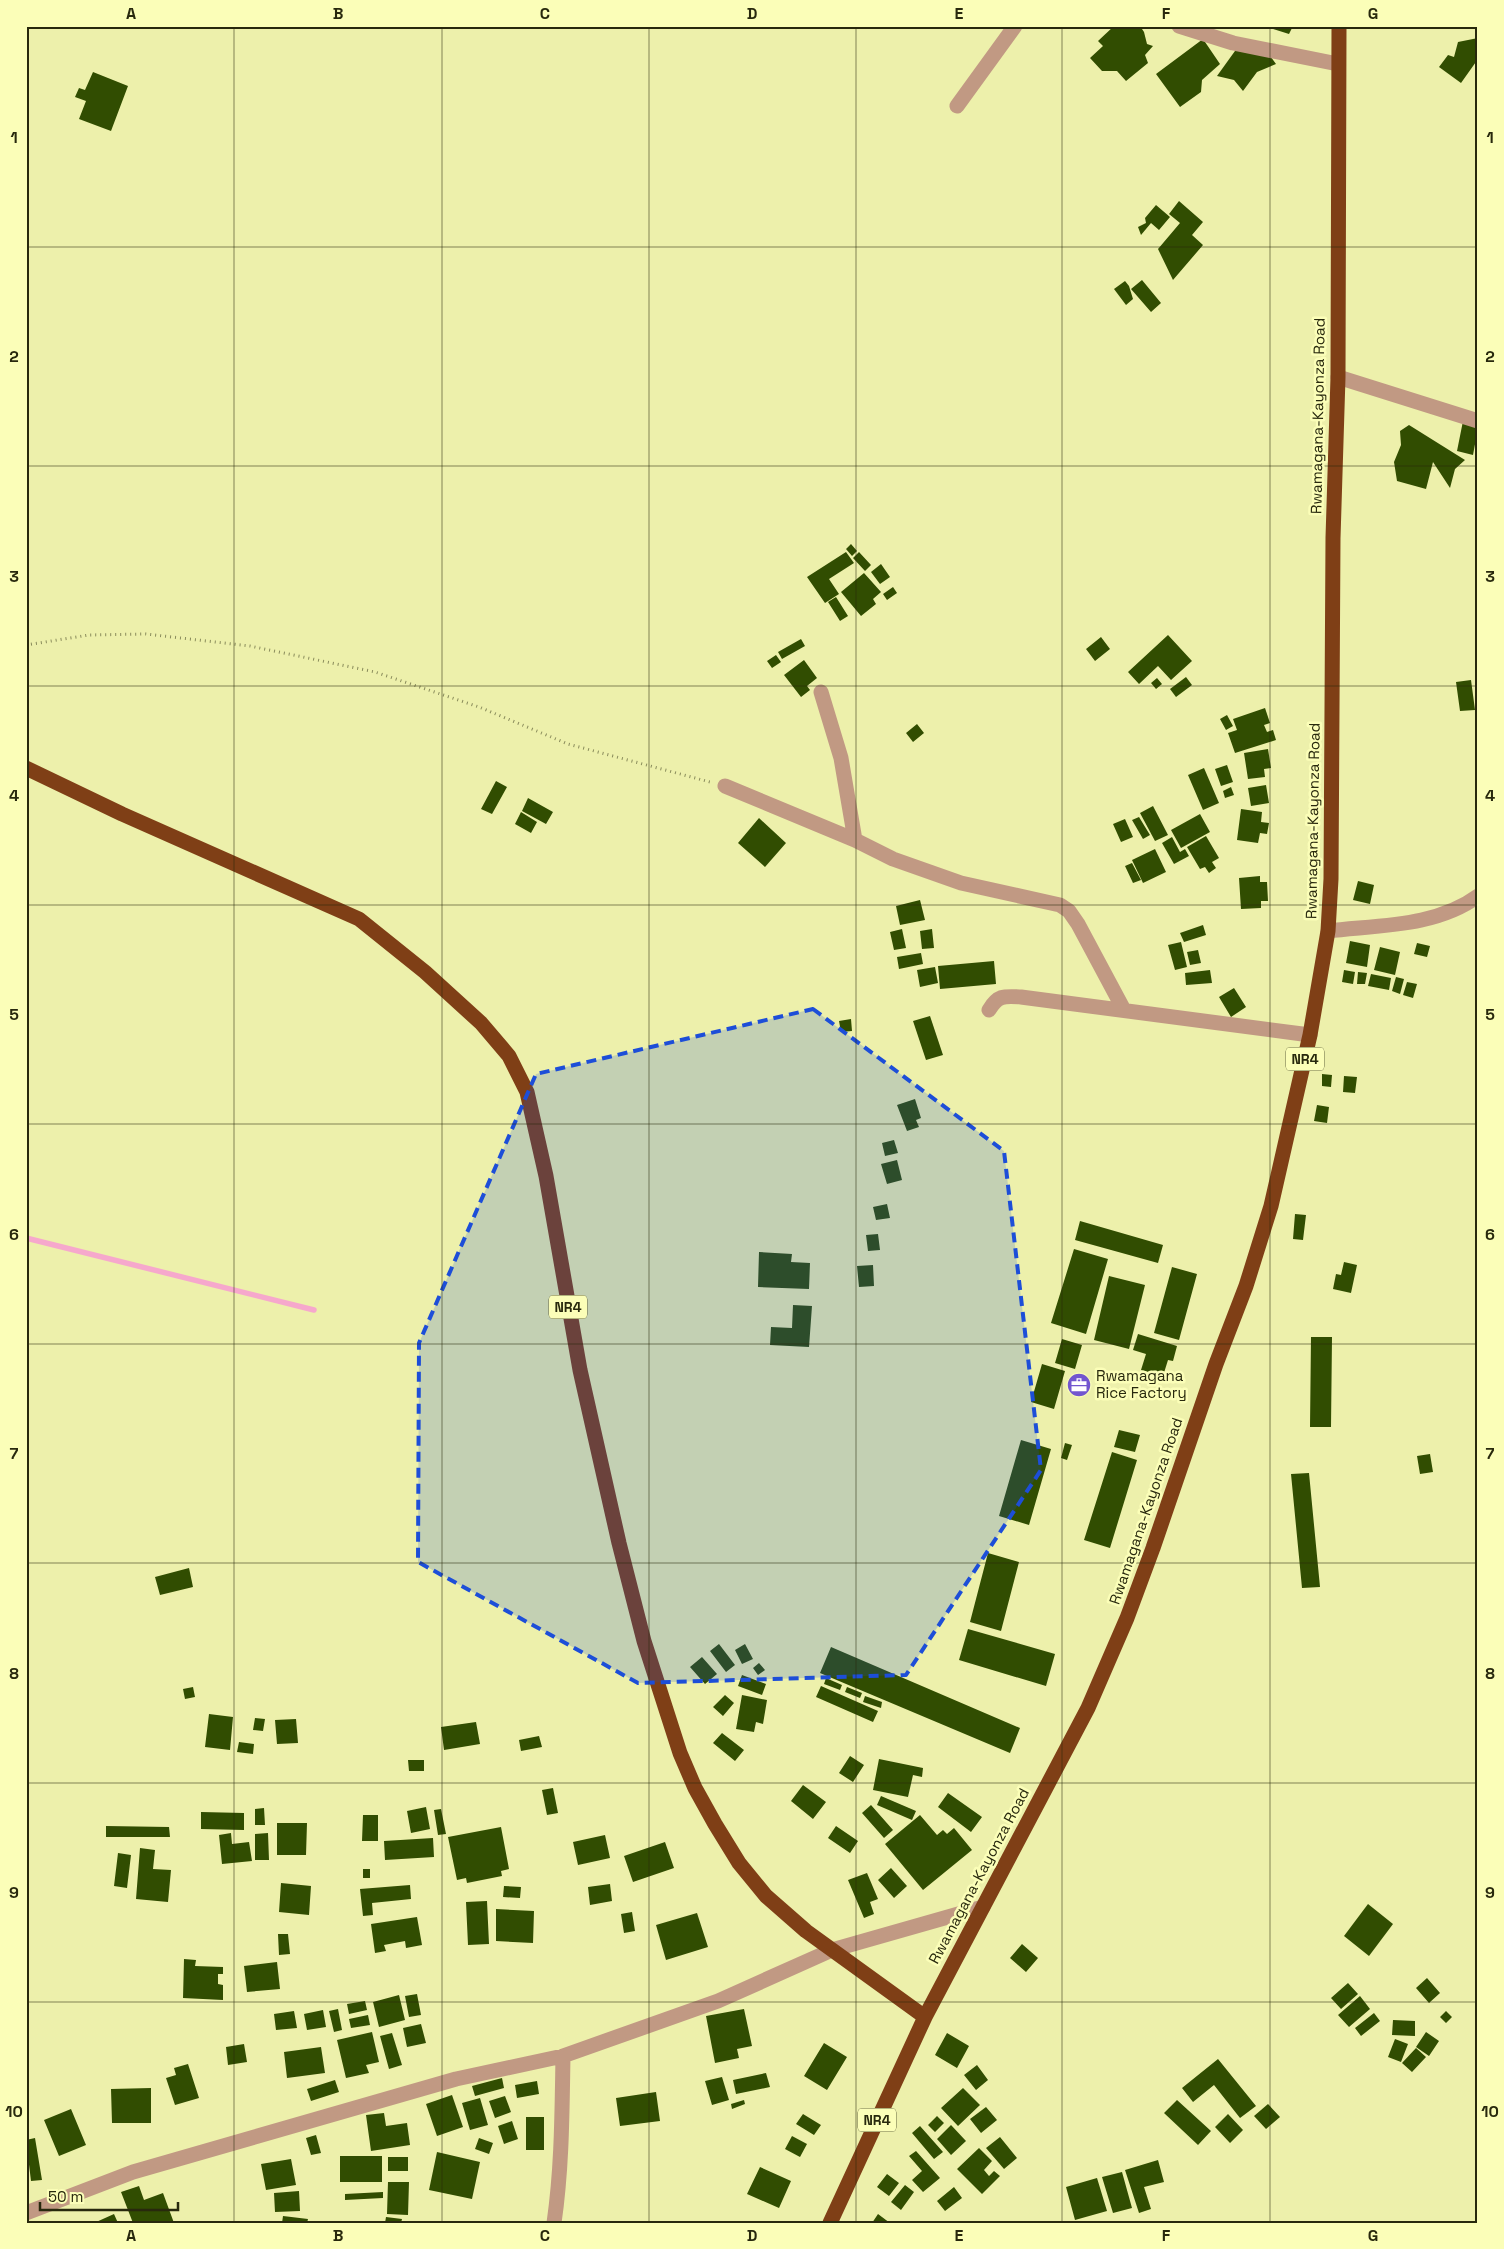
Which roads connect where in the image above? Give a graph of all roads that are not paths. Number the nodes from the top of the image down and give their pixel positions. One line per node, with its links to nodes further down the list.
1 (1015, 26): 5 (street)
2 (1179, 26): 4 (street)
3 (1339, 26): 4 (highway, Rwamagana-Kayonza Road / NR4)
4 (1338, 64): 6 (highway, Rwamagana-Kayonza Road / NR4)
5 (957, 106)
6 (1338, 377): 7 (street); 13 (highway, Rwamagana-Kayonza Road / NR4)
7 (1478, 421)
8 (821, 692): 11 (street)
9 (26, 768): 18 (highway, NR4)
10 (725, 786): 11 (street)
11 (855, 840): 15 (street)
12 (1478, 896): 13 (street)
13 (1328, 931): 16 (highway, Rwamagana-Kayonza Road / NR4)
14 (989, 1010): 15 (street)
15 (1124, 1010): 16 (street)
16 (1310, 1035): 17 (highway, Rwamagana-Kayonza Road / NR4)
17 (983, 1907): 18 (street); 19 (highway, Rwamagana-Kayonza Road / NR4)
18 (832, 1950): 19 (highway, NR4); 20 (street)
19 (925, 2017): 23 (highway, NR4)
20 (563, 2056): 21 (street); 22 (street)
21 (26, 2213)
22 (554, 2223)
23 (830, 2223)

